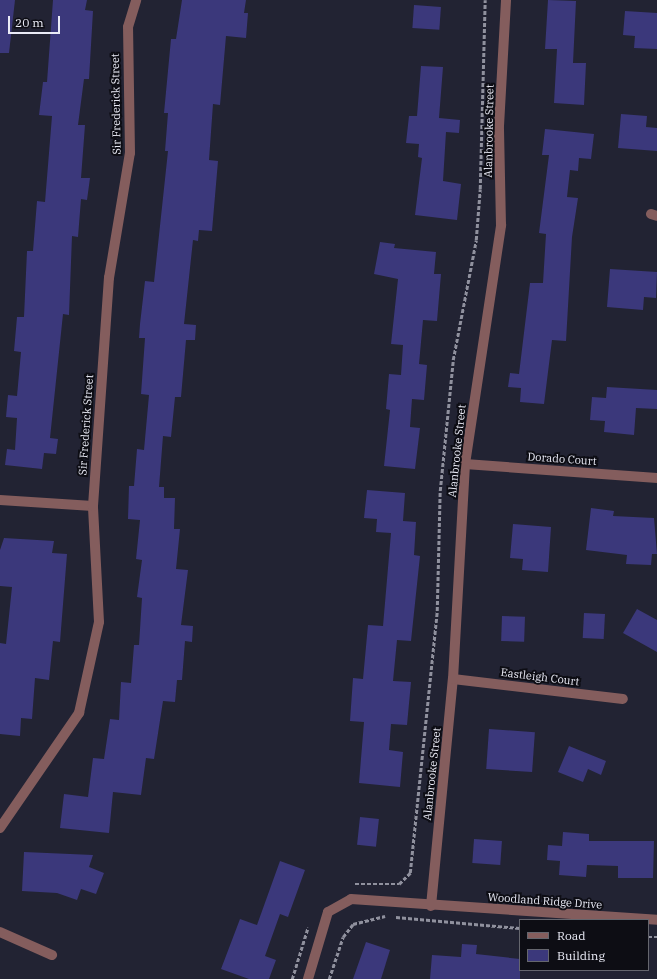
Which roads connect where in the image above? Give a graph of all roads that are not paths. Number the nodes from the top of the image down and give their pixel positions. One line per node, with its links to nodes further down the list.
1 (136, 0): 6 (street, Sir Frederick Street)
2 (506, 0): 3 (street, Alanbrooke Street)
3 (465, 464): 4 (street, Dorado Court); 7 (street, Alanbrooke Street)
4 (657, 478)
5 (0, 500): 6 (street)
6 (93, 506): 9 (street, Sir Frederick Street)
7 (454, 679): 8 (street, Eastleigh Court); 10 (street, Alanbrooke Street)
8 (623, 699)
9 (0, 828)
10 (431, 906): 11 (street, Woodland Ridge Drive); 14 (street, Woodland Ridge Drive)
11 (641, 919)
12 (0, 932): 13 (street)
13 (52, 955)
14 (308, 979)

